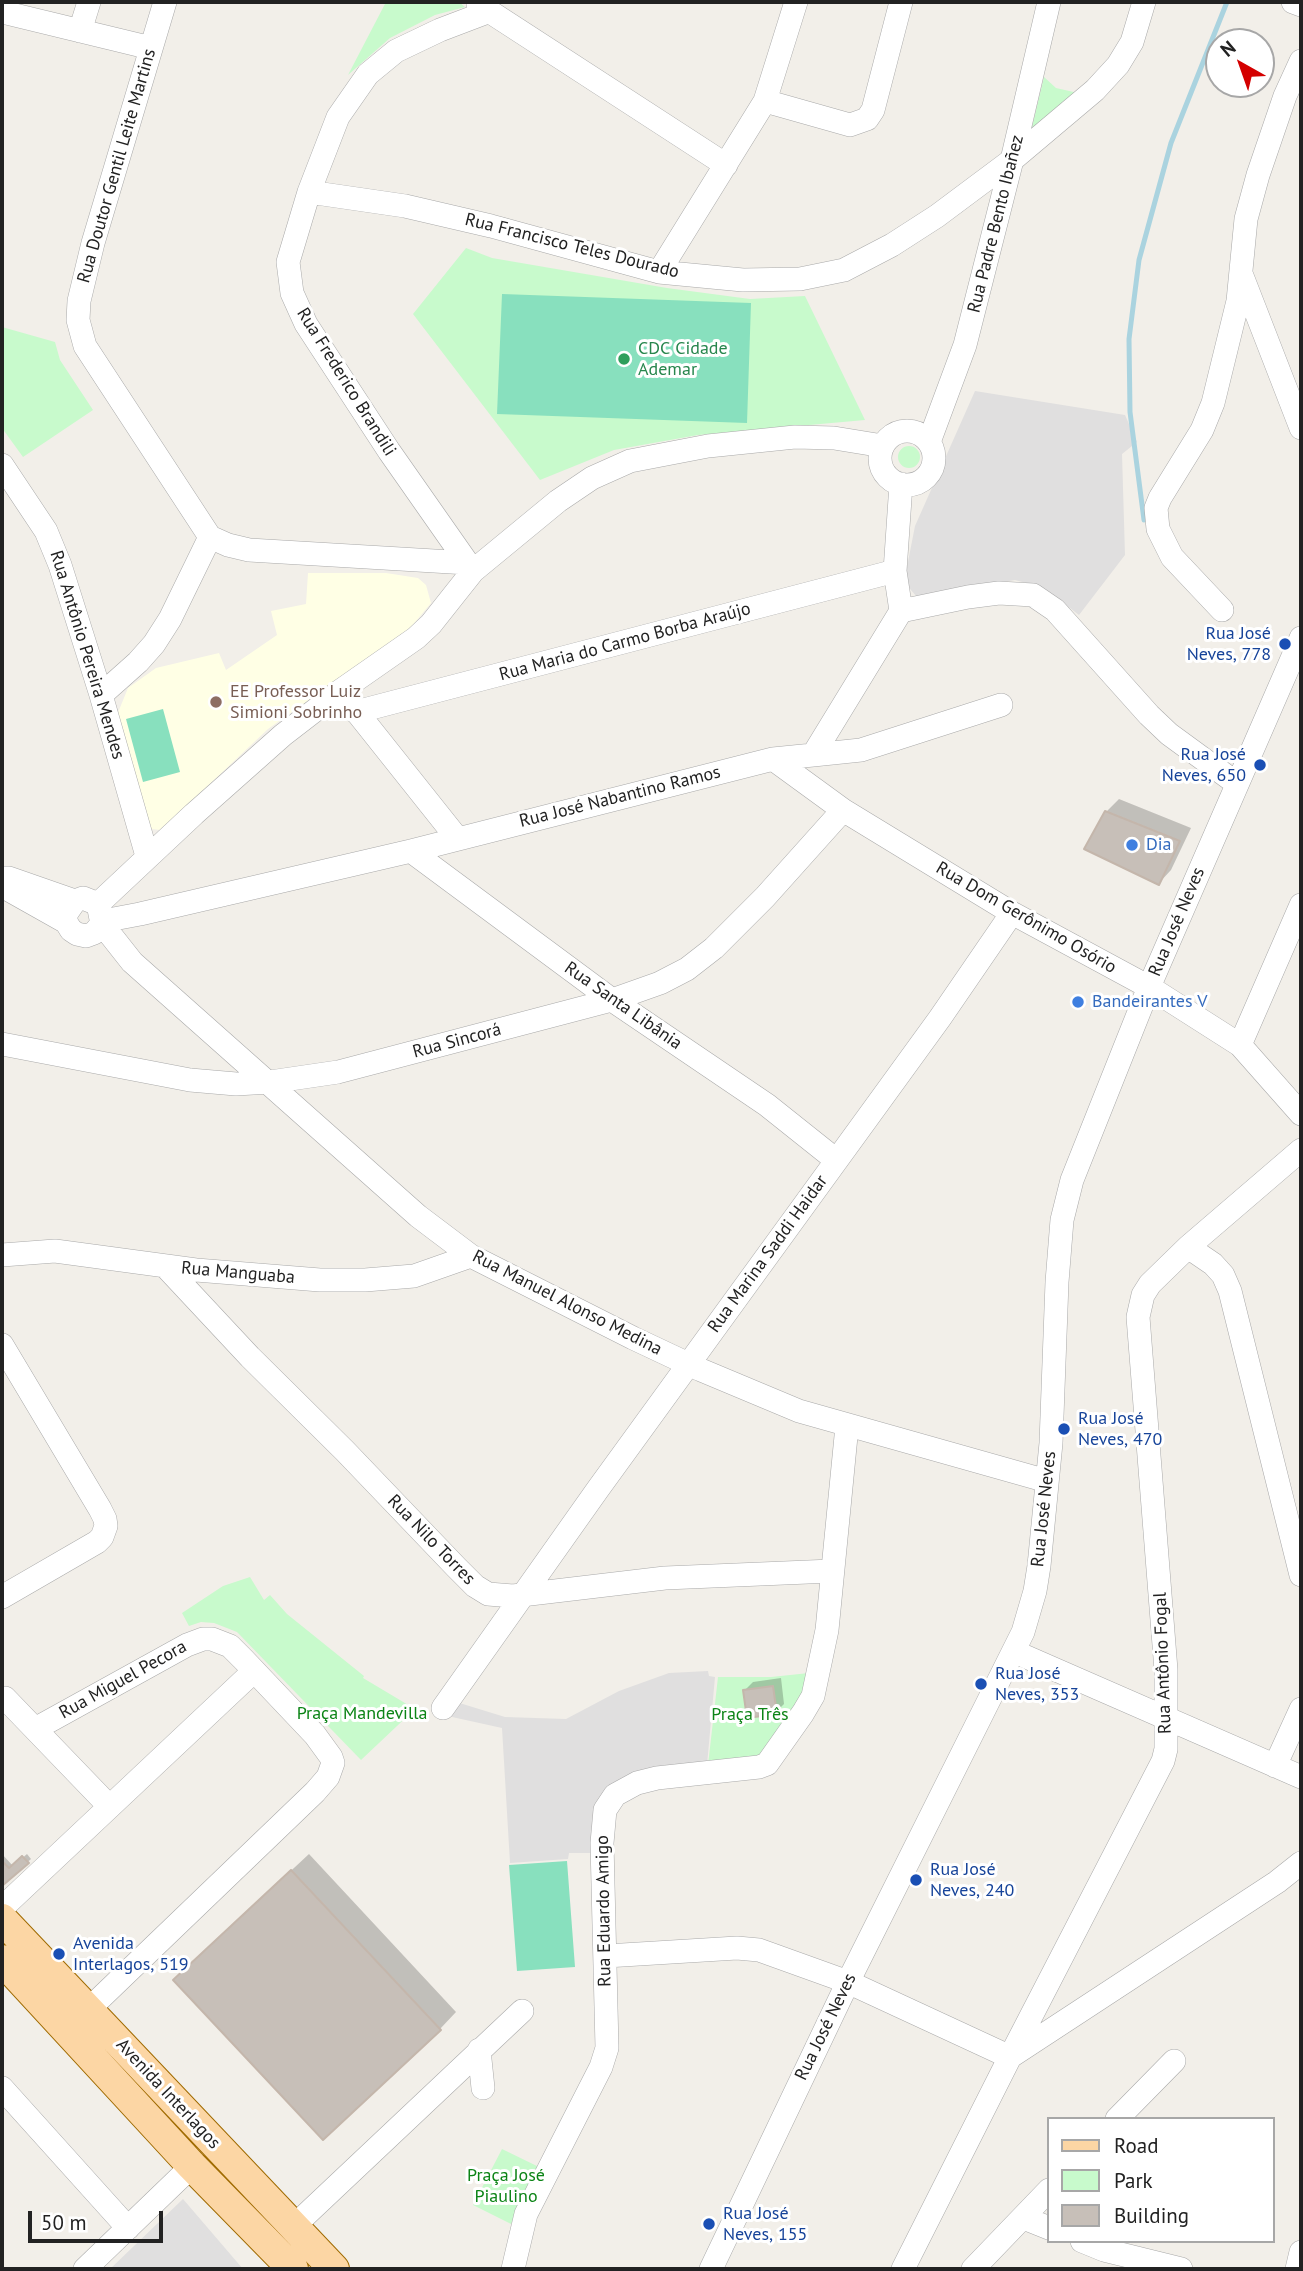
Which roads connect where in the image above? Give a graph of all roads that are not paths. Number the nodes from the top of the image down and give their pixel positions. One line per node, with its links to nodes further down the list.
1 (89, 2): 11 (street)
2 (165, 2): 12 (street, Rua Doutor Gentil Leite Martins)
3 (796, 2): 14 (street)
4 (901, 2): 14 (street)
5 (1049, 2): 15 (street, Rua Padre Bento Ibañez)
6 (1144, 2): 15 (street, Rua Francisco Teles Dourado)
7 (1293, 2): 8 (street)
8 (1301, 5)
9 (483, 7): 16 (street); 17 (street, Rua Frederico Brandili)
10 (2, 12): 11 (street)
11 (80, 31): 12 (street)
12 (151, 48): 25 (street, Rua Doutor Gentil Leite Martins)
13 (1301, 61): 18 (street)
14 (765, 101): 16 (street)
15 (1013, 160): 19 (street, Rua Francisco Teles Dourado); 21 (street, Rua Padre Bento Ibañez)
16 (726, 164): 19 (street)
17 (309, 191): 19 (street, Rua Francisco Teles Dourado); 26 (street, Rua Frederico Brandili)
18 (1239, 270): 20 (street); 28 (street)
19 (659, 272)
20 (1301, 428)
21 (929, 442): 22 (street); 24 (street)
22 (883, 446): 24 (street); 26 (street)
23 (2, 465): 32 (street, Rua Antônio Pereira Mendes)
24 (901, 484): 27 (street)
25 (210, 537): 26 (street); 32 (street)
26 (471, 567): 31 (street)
27 (895, 571): 29 (street); 34 (street, Rua Maria do Carmo Borba Araújo)
28 (1222, 610)
29 (901, 611): 35 (street); 37 (street)
30 (1299, 653): 37 (street, Rua José Neves)
31 (340, 691): 34 (street); 41 (street)
32 (101, 695): 41 (street, Rua Antônio Pereira Mendes)
33 (1001, 705): 35 (street, Rua José Nabantino Ramos)
34 (356, 712): 39 (street)
35 (813, 755): 36 (street, Rua José Nabantino Ramos)
36 (773, 759): 38 (street, Rua Dom Gerônimo Osório); 39 (street, Rua José Nabantino Ramos)
37 (1236, 783): 47 (street, Rua José Neves)
38 (842, 810): 46 (street, Rua Dom Gerônimo Osório); 48 (street, Rua Sincorá)
39 (457, 838): 40 (street, Rua José Nabantino Ramos)
40 (411, 851): 45 (street, Rua José Nabantino Ramos); 48 (street, Rua Santa Libânia)
41 (147, 856): 45 (street)
42 (2, 878): 45 (street, Rua Manuel Alonso Medina)
43 (2, 886): 45 (street, Rua Manuel Alonso Medina)
44 (1301, 905): 50 (street)
45 (93, 913): 51 (street, Rua Manuel Alonso Medina)
46 (1012, 914): 47 (street, Rua Dom Gerônimo Osório); 54 (street, Rua Marina Saddi Haidar)
47 (1149, 987): 50 (street, Rua Dom Gerônimo Osório); 62 (street, Rua José Neves)
48 (612, 1000): 51 (street, Rua Sincorá); 54 (street, Rua Santa Libânia)
49 (2, 1044): 51 (street, Rua Sincorá)
50 (1240, 1045): 52 (street, Rua Dom Gerônimo Osório)
51 (270, 1082): 57 (street, Rua Manuel Alonso Medina)
52 (1301, 1114)
53 (1301, 1150): 55 (street, Rua Antônio Fogal)
54 (836, 1160): 60 (street, Rua Marina Saddi Haidar)
55 (1188, 1247): 64 (street); 72 (street, Rua Antônio Fogal)
56 (2, 1255): 58 (street, Rua Manguaba)
57 (471, 1256): 58 (street, Rua Manguaba); 60 (street, Rua Manuel Alonso Medina)
58 (165, 1266): 65 (street, Rua Nilo Torres)
59 (2, 1345): 66 (street)
60 (689, 1364): 61 (street, Rua Manuel Alonso Medina); 65 (street, Rua Marina Saddi Haidar)
61 (846, 1426): 62 (street, Rua Manuel Alonso Medina); 63 (street, Rua Eduardo Amigo)
62 (1047, 1481): 67 (street, Rua José Neves)
63 (832, 1571): 65 (street, Rua Nilo Torres); 80 (street, Rua Eduardo Amigo)
64 (1301, 1576)
65 (524, 1595): 70 (street, Rua Marina Saddi Haidar)
66 (2, 1597)
67 (1014, 1651): 72 (street); 82 (street, Rua José Neves)
68 (254, 1671): 73 (street, Rua Miguel Pecora); 76 (street); 83 (street, Rua Miguel Pecora)
69 (5, 1698): 73 (street)
70 (443, 1708)
71 (1301, 1709): 74 (street)
72 (1167, 1718): 74 (street); 86 (street, Rua Antônio Fogal)
73 (35, 1729): 76 (street)
74 (1275, 1766): 75 (street)
75 (1301, 1777)
76 (109, 1806): 78 (street)
77 (1301, 1863): 86 (street)
78 (2, 1908)
79 (2, 1919): 83 (main road, Avenida Interlagos)
80 (606, 1955): 82 (street); 102 (street, Rua Eduardo Amigo)
81 (6, 1974): 91 (main road, Avenida Interlagos)
82 (848, 1982): 86 (street); 103 (street, Rua José Neves)
83 (89, 2009): 94 (main road, Avenida Interlagos)
84 (522, 2011): 85 (street)
85 (479, 2050): 89 (street); 94 (street)
86 (1010, 2057): 104 (street, Rua Antônio Fogal)
87 (1174, 2061): 90 (street)
88 (2, 2088): 95 (street)
89 (483, 2088)
90 (1119, 2117)
91 (192, 2166): 95 (street); 100 (main road, Avenida Interlagos)
92 (1048, 2191): 93 (street)
93 (1024, 2218): 96 (street); 105 (street)
94 (294, 2226): 101 (main road, Avenida Interlagos)
95 (128, 2228): 99 (street)
96 (1048, 2228)
97 (1088, 2243): 106 (street)
98 (1301, 2252): 107 (street)
99 (85, 2269)
100 (293, 2269)
101 (334, 2269)
102 (513, 2269)
103 (711, 2269)
104 (904, 2269)
105 (973, 2269)
106 (1181, 2269)
107 (1297, 2269)

